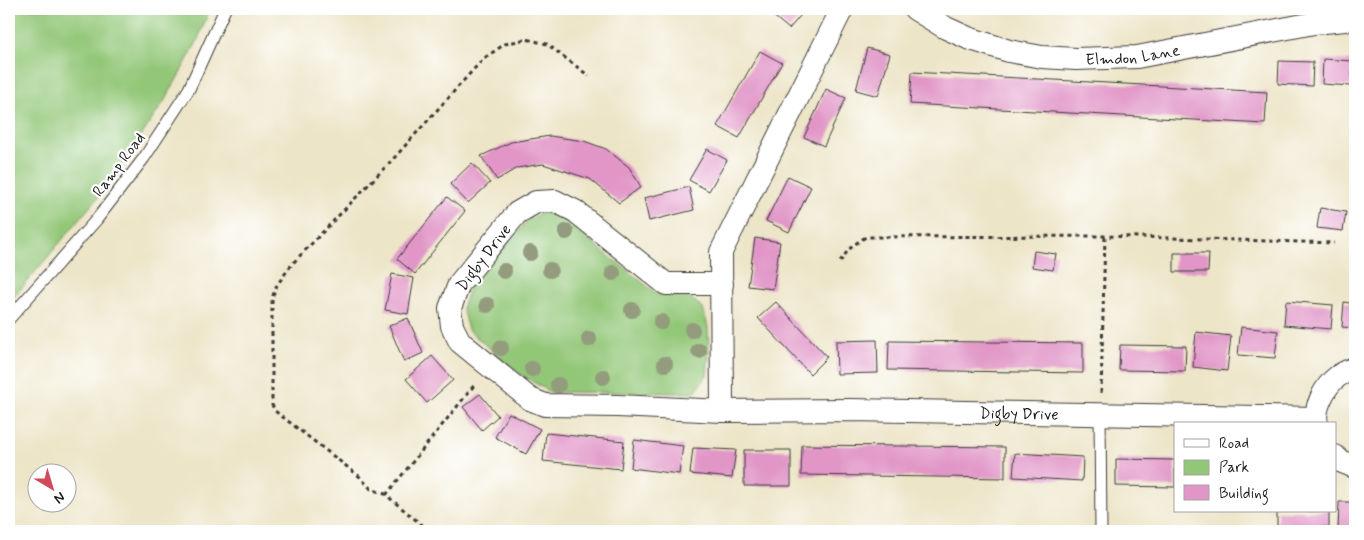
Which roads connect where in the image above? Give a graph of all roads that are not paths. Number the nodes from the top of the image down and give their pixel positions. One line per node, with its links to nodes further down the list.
1 (225, 9): 6 (lane, Ramp Road)
2 (842, 9): 5 (street)
3 (915, 9): 4 (street, Elmdon Lane)
4 (1355, 19)
5 (722, 284): 8 (street); 8 (street, Digby Drive)
6 (9, 320)
7 (1355, 368): 10 (street, Digby Drive)
8 (722, 411): 9 (street, Digby Drive)
9 (1100, 414): 10 (street, Digby Drive); 13 (lane)
10 (1316, 421)
11 (1336, 457): 12 (street)
12 (1355, 467)
13 (1101, 531)

